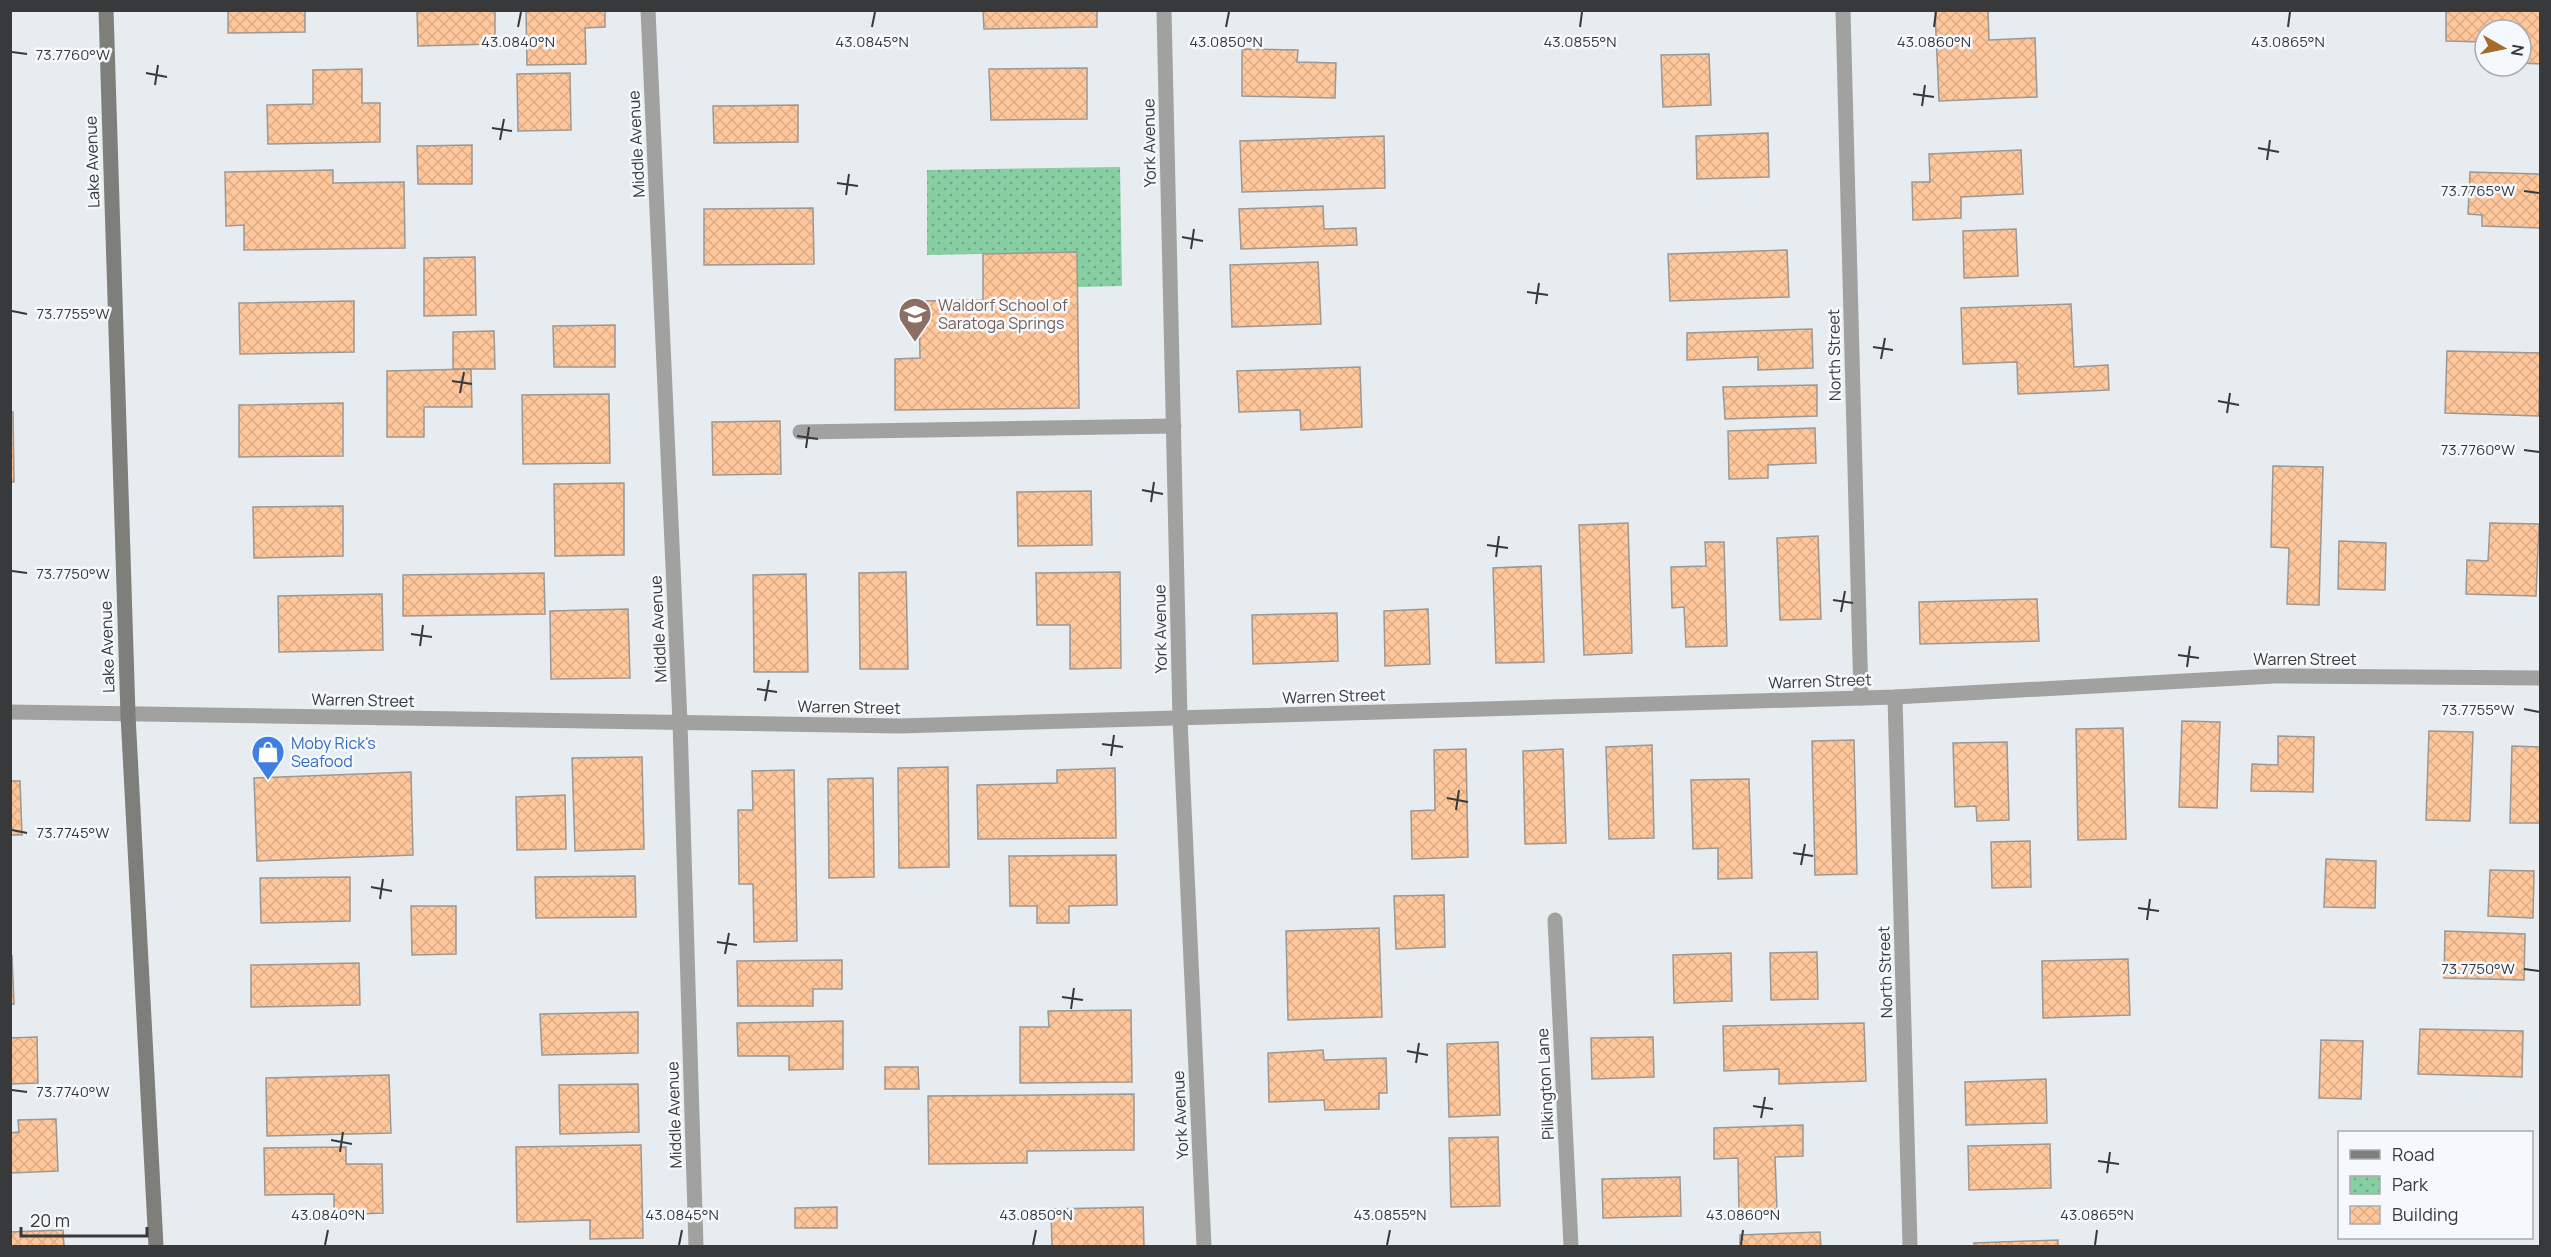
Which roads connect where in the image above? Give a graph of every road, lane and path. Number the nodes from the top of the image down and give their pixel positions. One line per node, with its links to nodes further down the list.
1 (106, 10): 11 (main road, Lake Avenue)
2 (648, 10): 13 (street, Middle Avenue)
3 (1164, 10): 5 (street, York Avenue)
4 (1843, 10): 9 (street, North Street)
5 (1174, 426): 6 (street); 12 (street, York Avenue)
6 (800, 432)
7 (2541, 678): 8 (street, Warren Street)
8 (1895, 697): 9 (street, Warren Street); 19 (street, North Street)
9 (1861, 698): 12 (street, Warren Street)
10 (10, 712): 11 (street, Warren Street)
11 (128, 715): 13 (street, Warren Street); 15 (main road, Lake Avenue)
12 (1180, 719): 13 (street, Warren Street); 17 (street, York Avenue)
13 (680, 722): 16 (street, Middle Avenue)
14 (1556, 920): 18 (street, Pilkington Lane)
15 (156, 1246)
16 (696, 1246)
17 (1204, 1246)
18 (1571, 1246)
19 (1910, 1246)

